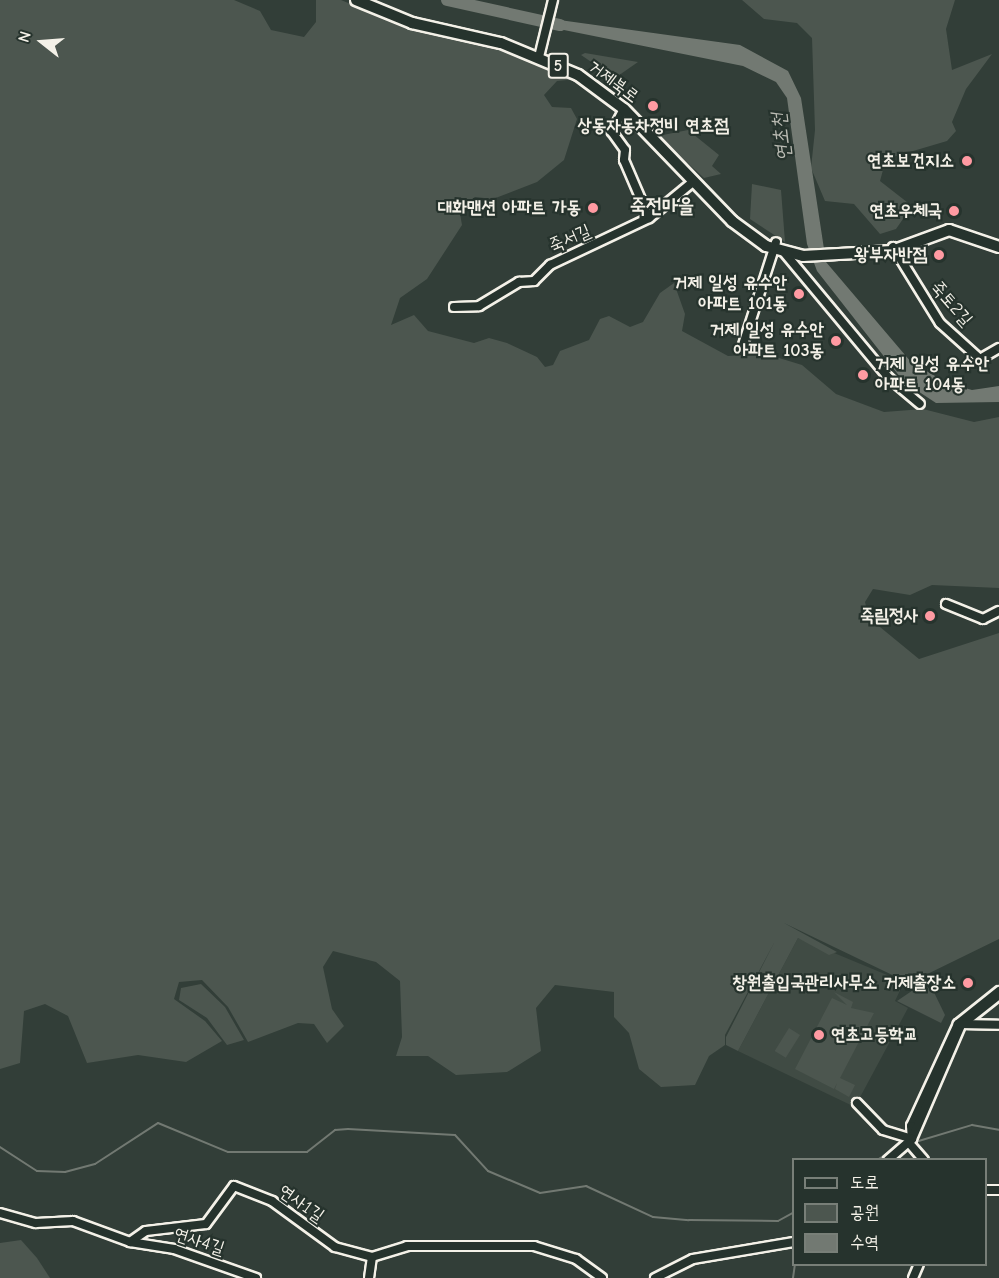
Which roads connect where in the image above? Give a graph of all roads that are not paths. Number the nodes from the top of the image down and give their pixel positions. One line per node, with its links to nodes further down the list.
1 (356, 0): 3 (main road, 거제북로 / 5)
2 (553, 1): 3 (street)
3 (539, 57): 4 (main road, 거제북로 / 5)
4 (624, 109): 5 (main road, 거제북로 / 5); 6 (street)
5 (694, 181): 6 (street, 죽서길); 8 (main road, 거제북로 / 5)
6 (649, 218): 11 (street, 죽서길)
7 (999, 241): 10 (main road)
8 (780, 247): 10 (main road); 12 (street); 14 (street)
9 (999, 247): 10 (main road)
10 (894, 249): 13 (street, 죽토2길)
11 (454, 307)
12 (740, 347)
13 (999, 348)
14 (920, 404)
15 (946, 604): 16 (street)
16 (999, 611)
17 (999, 993): 18 (street)
18 (959, 1024): 19 (street); 21 (street)
19 (999, 1025)
20 (857, 1103): 21 (street)
21 (908, 1144): 22 (street); 23 (street)
22 (890, 1158)
23 (922, 1158)
24 (0, 1213): 25 (street)
25 (130, 1242): 27 (street, 연사1길); 28 (street, 연사4길)
26 (792, 1242): 31 (street)
27 (372, 1257): 29 (street); 30 (street)
28 (256, 1278)
29 (369, 1278)
30 (602, 1278)
31 (655, 1278)

